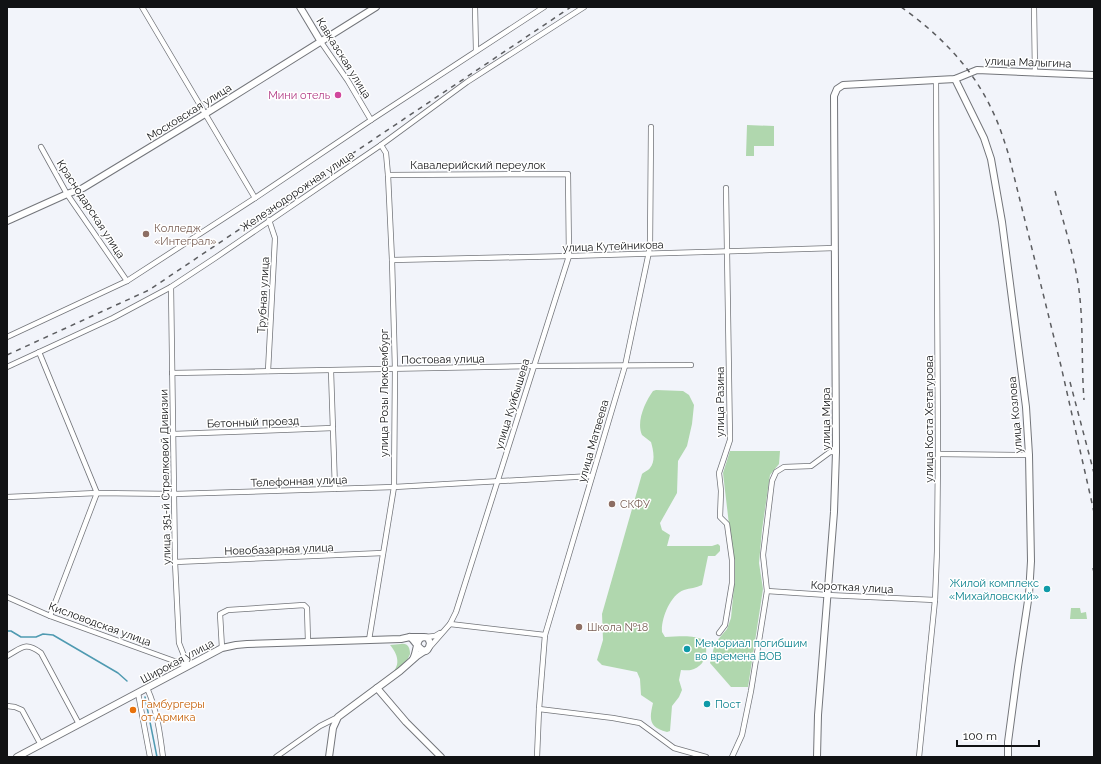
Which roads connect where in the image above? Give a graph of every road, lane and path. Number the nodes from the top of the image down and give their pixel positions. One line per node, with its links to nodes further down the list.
1 (142, 7): 15 (street)
2 (300, 7): 8 (main road, Кавказская улица)
3 (376, 7): 8 (main road, Московская улица)
4 (475, 7): 9 (street)
5 (544, 7): 9 (street, Железнодорожная улица)
6 (584, 7): 18 (street, Железнодорожная улица)
7 (1034, 7): 10 (street)
8 (321, 42): 15 (main road, Московская улица); 16 (street, Кавказская улица)
9 (476, 51): 16 (street, Железнодорожная улица)
10 (1035, 73): 11 (main road, улица Малыгина); 12 (main road, улица Малыгина)
11 (1094, 75)
12 (955, 79): 13 (main road, улица Малыгина); 48 (main road, улица Козлова)
13 (936, 81): 14 (main road, улица Малыгина); 47 (street, улица Коста Хетагурова)
14 (843, 85): 27 (main road, улица Мира)
15 (205, 114): 23 (main road, Московская улица); 24 (street)
16 (371, 120): 24 (street, Железнодорожная улица)
17 (651, 127): 29 (street, улица Матвеева)
18 (381, 145): 21 (street, улица Розы Люксембург); 25 (street, Железнодорожная улица)
19 (40, 147): 23 (street, Краснодарская улица)
20 (568, 174): 21 (street, Кавалерийский переулок); 30 (street, улица Куйбышева)
21 (388, 175): 31 (street, улица Розы Люксембург)
22 (726, 188): 28 (street, улица Разина)
23 (67, 194): 26 (main road, Московская улица); 32 (street, Краснодарская улица)
24 (256, 198): 32 (street, Железнодорожная улица)
25 (269, 220): 33 (street, Железнодорожная улица); 42 (street, Трубная улица)
26 (7, 221)
27 (835, 248): 28 (street, улица Кутейникова); 46 (main road, улица Мира)
28 (728, 251): 29 (street, улица Кутейникова); 65 (street, улица Разина)
29 (649, 254): 30 (street, улица Кутейникова); 38 (street, улица Матвеева)
30 (569, 256): 31 (street, улица Кутейникова); 37 (street, улица Куйбышева)
31 (392, 260): 40 (street, улица Розы Люксембург)
32 (127, 281): 34 (street, Железнодорожная улица)
33 (171, 286): 35 (street, Железнодорожная улица); 43 (street, улица 351-й Стрелковой Дивизии)
34 (7, 337)
35 (39, 352): 39 (street, Железнодорожная улица); 53 (street)
36 (691, 365): 38 (street, Постовая улица)
37 (534, 366): 38 (street, Постовая улица); 40 (street, Постовая улица); 50 (street, улица Куйбышева)
38 (624, 366): 49 (street, улица Матвеева)
39 (7, 367)
40 (395, 369): 41 (street, Постовая улица); 51 (street, улица Розы Люксембург)
41 (331, 371): 42 (street, Постовая улица); 44 (street)
42 (268, 372): 43 (street, Постовая улица)
43 (172, 373): 45 (street, улица 351-й Стрелковой Дивизии)
44 (333, 428): 45 (street, Бетонный проезд); 52 (street)
45 (173, 434): 54 (street, улица 351-й Стрелковой Дивизии)
46 (836, 452): 58 (street); 59 (main road, улица Мира)
47 (938, 454): 48 (street); 61 (street, улица Коста Хетагурова)
48 (1029, 455): 96 (main road, улица Козлова)
49 (592, 476): 50 (street, Телефонная улица); 66 (street, улица Матвеева)
50 (499, 481): 51 (street, Телефонная улица); 63 (street, улица Куйбышева)
51 (394, 488): 52 (street, Телефонная улица); 56 (street, улица Розы Люксембург)
52 (335, 489): 54 (street, Телефонная улица)
53 (97, 493): 54 (street, Телефонная улица); 55 (street, Телефонная улица); 62 (street)
54 (174, 494): 57 (street, улица 351-й Стрелковой Дивизии)
55 (7, 497)
56 (384, 553): 57 (street, Новобазарная улица); 69 (street, улица Розы Люксембург)
57 (175, 562): 76 (street, улица 351-й Стрелковой Дивизии)
58 (767, 590): 59 (street, Короткая улица); 93 (street)
59 (827, 595): 61 (street, Короткая улица); 94 (main road, улица Мира)
60 (7, 597): 62 (street, Кисловодская улица)
61 (935, 600): 95 (street, улица Коста Хетагурова)
62 (50, 616): 76 (street, Кисловодская улица)
63 (450, 624): 64 (street, улица Куйбышева); 66 (street)
64 (442, 632): 68 (street, улица Куйбышева); 73 (street, улица Куйбышева)
65 (719, 633)
66 (545, 634): 81 (street, улица Матвеева)
67 (410, 637): 68 (main road, Широкая улица); 69 (main road, Широкая улица); 71 (main road)
68 (424, 637): 71 (main road); 73 (main road)
69 (369, 640): 70 (main road, Широкая улица)
70 (308, 642): 72 (main road, Широкая улица); 72 (street)
71 (417, 646): 73 (main road); 75 (main road)
72 (222, 648): 76 (main road, Широкая улица)
73 (427, 649): 75 (main road, улица Куйбышева)
74 (7, 656): 83 (street)
75 (411, 662): 78 (main road, улица Куйбышева)
76 (188, 666): 77 (main road, Широкая улица)
77 (147, 688): 79 (main road, Широкая улица); 87 (street)
78 (377, 688): 82 (main road); 90 (main road)
79 (138, 693): 83 (main road, Широкая улица); 86 (street)
80 (7, 706): 84 (street)
81 (539, 709): 91 (street, улица Матвеева); 92 (street)
82 (338, 716): 88 (street); 89 (main road)
83 (79, 724): 84 (main road, Широкая улица)
84 (41, 745): 85 (main road, Широкая улица)
85 (17, 757)
86 (150, 757)
87 (164, 757)
88 (276, 757)
89 (329, 757)
90 (441, 757)
91 (537, 757)
92 (706, 757)
93 (732, 757)
94 (817, 757)
95 (919, 757)
96 (1008, 757)

